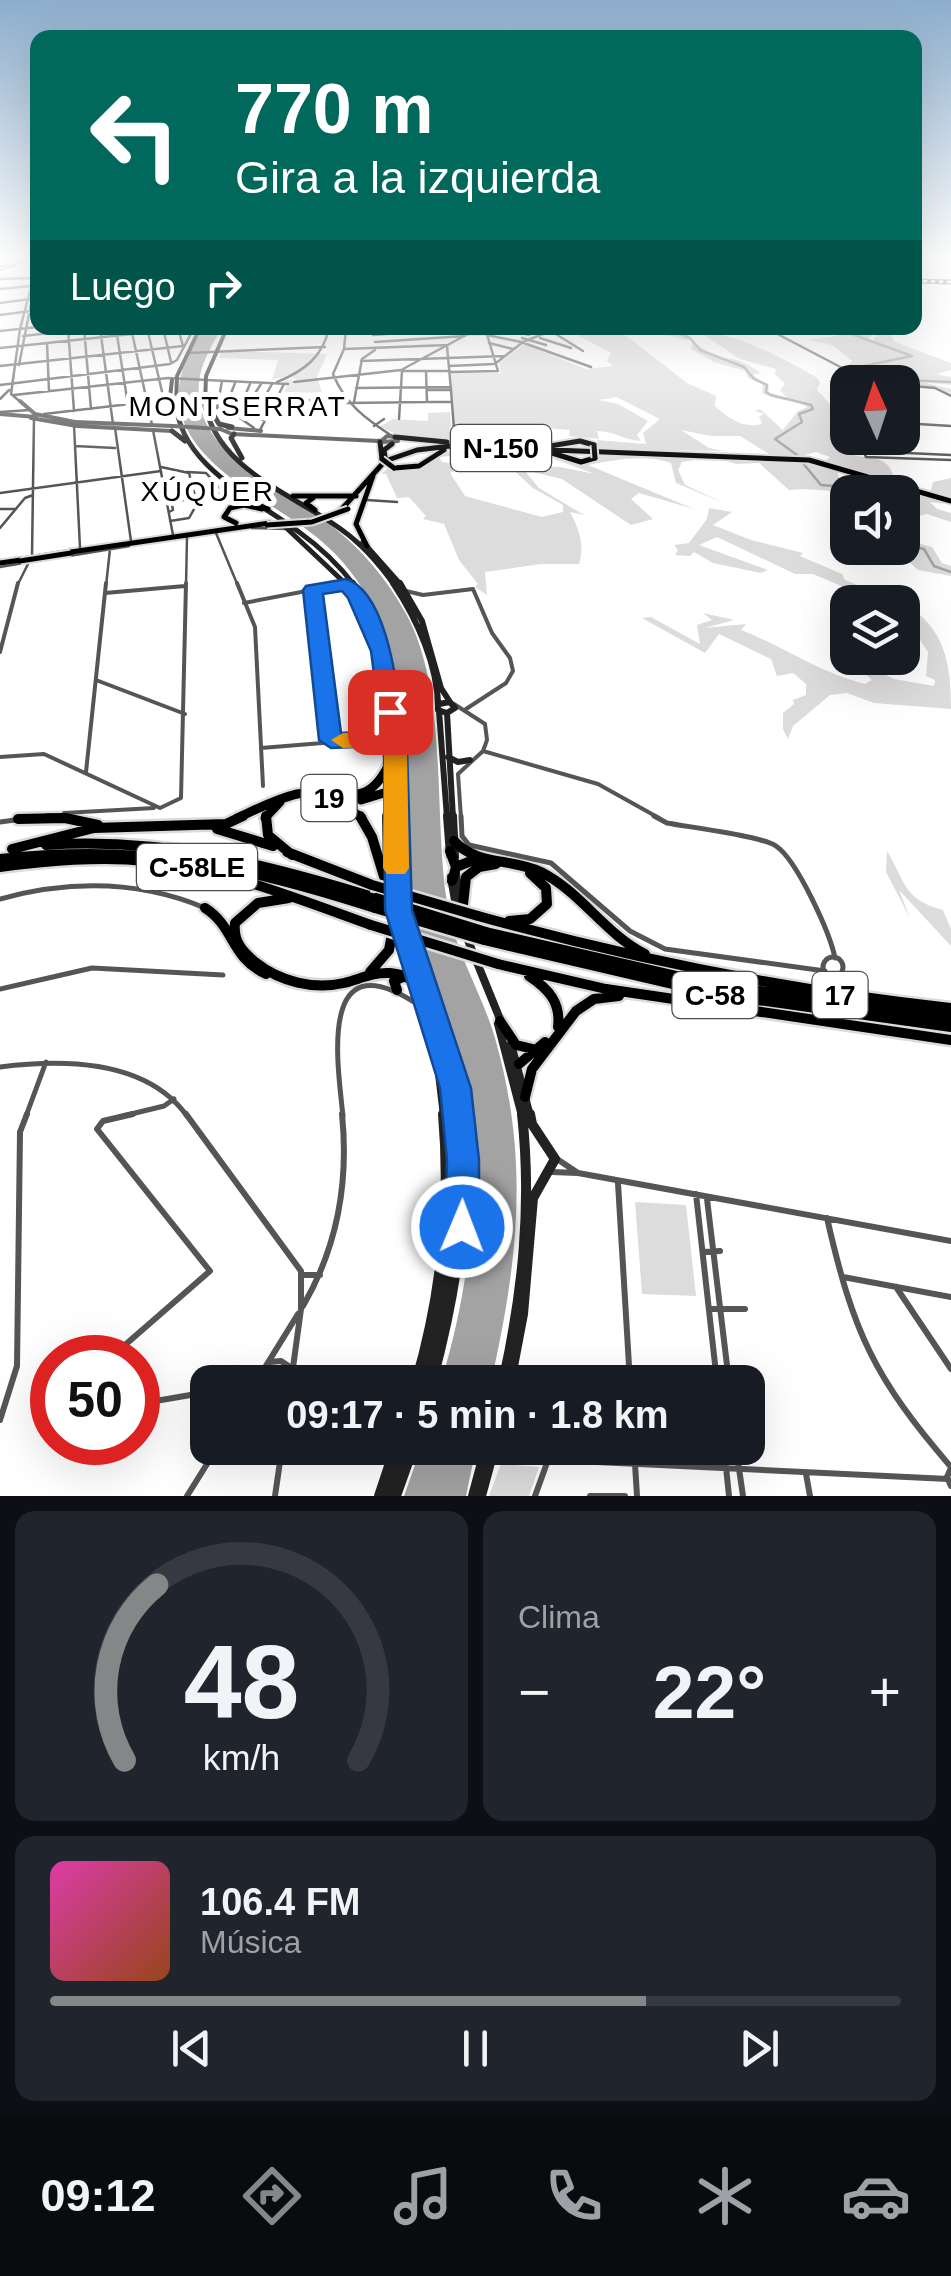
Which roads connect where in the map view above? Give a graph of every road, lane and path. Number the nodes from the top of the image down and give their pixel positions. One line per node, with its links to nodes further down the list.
1 (21, 329): 22 (street); 37 (street)
2 (30, 335): 22 (street)
3 (69, 335): 29 (street)
4 (85, 335): 28 (street)
5 (117, 335): 25 (street); 50 (street)
6 (132, 335): 48 (street)
7 (149, 335): 45 (street)
8 (165, 335): 40 (street)
9 (181, 335): 40 (street)
10 (193, 335): 51 (main road)
11 (222, 335): 52 (main road)
12 (328, 335): 41 (street)
13 (345, 335): 47 (street)
14 (382, 335): 23 (street)
15 (466, 335): 24 (street); 35 (street)
16 (486, 335): 33 (street)
17 (492, 335): 30 (street)
18 (524, 335): 26 (street)
19 (534, 335): 26 (street)
20 (558, 335): 49 (street)
21 (780, 335): 66 (street)
22 (23, 336): 37 (street)
23 (373, 336): 34 (street)
24 (448, 336): 34 (street)
25 (102, 337): 28 (street); 54 (street)
26 (529, 337): 30 (street); 36 (street)
27 (540, 338): 31 (street)
28 (85, 339): 29 (street); 56 (street)
29 (69, 340): 32 (street); 58 (street)
30 (522, 340): 42 (street); 44 (street)
31 (554, 342): 36 (street); 43 (street)
32 (47, 343): 37 (street); 59 (street)
33 (489, 343): 44 (street); 57 (street)
34 (376, 345): 38 (street); 47 (street); 62 (street)
35 (447, 345): 38 (street); 61 (street); 70 (street)
36 (546, 345): 42 (street)
37 (18, 346): 39 (street); 64 (street)
38 (406, 346): 60 (street)
39 (0, 348)
40 (168, 348): 45 (street); 79 (street)
41 (325, 348): 46 (street); 53 (street)
42 (537, 348): 71 (street)
43 (571, 348)
44 (514, 349): 55 (street)
45 (152, 350): 48 (street); 68 (street)
46 (312, 350): 52 (street); 53 (street)
47 (344, 350): 84 (street)
48 (136, 351): 50 (street); 72 (street)
49 (583, 351)
50 (120, 353): 54 (street); 74 (street)
51 (184, 353): 52 (street); 79 (main road)
52 (212, 353): 73 (main road)
53 (320, 354): 90 (street)
54 (104, 355): 56 (street); 77 (street)
55 (506, 356): 57 (street); 63 (street)
56 (86, 357): 58 (street); 80 (street)
57 (493, 357): 63 (street); 70 (street)
58 (70, 358): 59 (street); 82 (street)
59 (48, 360): 64 (street); 85 (street)
60 (404, 360): 61 (street); 62 (street); 69 (street)
61 (420, 360): 69 (street); 70 (street)
62 (361, 361): 81 (street)
63 (496, 364): 65 (street); 78 (street)
64 (15, 365): 67 (street); 95 (street)
65 (473, 365): 70 (street); 78 (street)
66 (838, 365)
67 (0, 366)
68 (155, 366): 72 (street); 79 (street); 83 (street)
69 (407, 367): 75 (street)
70 (449, 367): 76 (street); 78 (street); 103 (street)
71 (590, 367)
72 (140, 368): 74 (street); 86 (street)
73 (208, 368): 87 (main road); 88 (street)
74 (123, 370): 77 (street); 91 (street)
75 (401, 371): 76 (street); 81 (street); 100 (street)
76 (426, 371): 102 (street)
77 (106, 372): 80 (street); 96 (street)
78 (474, 372)
79 (174, 373): 83 (street); 87 (street); 112 (main road); 114 (main road)
80 (88, 374): 82 (street); 99 (street)
81 (358, 375): 84 (street); 101 (street)
82 (72, 376): 85 (street); 104 (street)
83 (158, 378): 86 (street); 112 (street)
84 (334, 378): 90 (street); 116 (street)
85 (48, 379): 95 (street); 105 (street)
86 (142, 380): 91 (street); 113 (street)
87 (204, 381): 88 (street); 109 (main road)
88 (224, 381): 89 (street); 120 (street)
89 (236, 381): 92 (street); 115 (street)
90 (288, 381): 94 (street); 111 (street)
91 (125, 382): 96 (street); 122 (street)
92 (252, 382): 93 (street); 123 (street)
93 (262, 382): 94 (street); 128 (street)
94 (272, 383): 110 (street)
95 (10, 384): 97 (street); 107 (street); 108 (street)
96 (108, 384): 99 (street); 124 (street)
97 (0, 385)
98 (920, 386): 106 (street)
99 (89, 387): 104 (street); 125 (street)
100 (402, 387): 101 (street); 102 (street); 117 (street)
101 (356, 388): 121 (street)
102 (427, 388): 103 (street); 118 (street)
103 (451, 388): 119 (street)
104 (72, 389): 105 (street); 126 (street)
105 (48, 391): 107 (street)
106 (951, 396)
107 (14, 397): 108 (street); 130 (street)
108 (1, 398)
109 (204, 398): 142 (main road); 161 (main road)
110 (265, 399): 111 (street); 128 (street)
111 (276, 399): 116 (street); 133 (street)
112 (164, 400): 113 (street); 114 (main road)
113 (147, 402): 122 (street); 139 (street)
114 (174, 402): 141 (main road)
115 (228, 402): 120 (street); 123 (street)
116 (347, 402): 121 (street); 138 (street)
117 (402, 402): 118 (street); 121 (street); 132 (street)
118 (428, 402): 119 (street)
119 (452, 402): 147 (street)
120 (218, 403): 129 (street); 129 (street)
121 (354, 403)
122 (128, 404): 124 (street)
123 (235, 404): 128 (street)
124 (111, 407): 125 (street); 136 (street)
125 (91, 409): 126 (street)
126 (74, 411): 130 (street); 134 (street)
127 (1, 414): 130 (street); 130 (street)
128 (240, 415): 129 (street); 133 (street); 142 (street); 143 (street)
129 (232, 416)
130 (36, 417): 134 (street); 168 (street)
131 (384, 419): 138 (street)
132 (400, 419)
133 (265, 420): 143 (street)
134 (75, 423): 136 (street); 148 (street)
135 (920, 424): 137 (street)
136 (117, 426): 139 (street); 150 (street)
137 (951, 426)
138 (375, 427): 144 (street); 145 (street)
139 (153, 428): 140 (street); 163 (street)
140 (173, 428): 141 (main road); 142 (street, bridge); 146 (main road)
141 (182, 428): 146 (main road); 172 (main road)
142 (233, 429): 143 (street); 144 (street); 161 (main road)
143 (258, 430): 144 (street)
144 (382, 439): 145 (street); 160 (main road)
145 (394, 440): 147 (main road); 158 (main road); 160 (main road)
146 (185, 441): 172 (main road)
147 (455, 442): 149 (main road)
148 (75, 446): 150 (street); 167 (street)
149 (524, 446): 153 (main road); 155 (main road, bridge)
150 (116, 448): 165 (street)
151 (487, 449): 152 (main road, N-150); 154 (main road, N-150); 162 (main road)
152 (543, 451): 155 (main road, N-150); 155 (main road)
153 (626, 452): 156 (main road, N-150); 158 (main road, N-150)
154 (405, 455): 162 (main road); 166 (main road, N-150)
155 (597, 455): 156 (main road, N-150)
156 (703, 455): 179 (main road, N-150)
157 (865, 455): 159 (street)
158 (394, 457): 174 (main road)
159 (951, 457)
160 (384, 458): 162 (main road, bridge)
161 (249, 467): 176 (main road)
162 (395, 467)
163 (161, 470): 164 (street); 165 (street); 171 (street)
164 (187, 472): 175 (street); 177 (street)
165 (121, 476): 167 (street); 199 (street)
166 (373, 476): 174 (main road); 185 (main road, N-150)
167 (76, 482): 168 (street); 201 (street)
168 (33, 488): 170 (street); 173 (street)
169 (202, 490): 175 (street)
170 (0, 493)
171 (165, 493): 180 (street); 188 (street)
172 (241, 493): 178 (main road); 183 (main road); 184 (main road)
173 (33, 497): 187 (street); 204 (street)
174 (362, 497): 181 (street); 182 (main road); 185 (main road); 191 (main road)
175 (205, 498): 177 (street)
176 (295, 498): 182 (main road)
177 (196, 499): 180 (street); 189 (street)
178 (249, 500): 183 (main road); 184 (main road)
179 (951, 501)
180 (172, 502): 188 (street)
181 (397, 502)
182 (312, 503): 185 (main road); 193 (main road); 217 (main road)
183 (236, 504): 184 (main road); 190 (main road); 196 (main road)
184 (264, 509): 195 (main road); 206 (main road)
185 (344, 509): 190 (main road, bridge); 190 (main road, bridge)
186 (0, 510): 187 (street)
187 (15, 510): 194 (street)
188 (169, 512): 189 (street)
189 (170, 521): 197 (street)
190 (269, 524): 192 (main road)
191 (356, 524): 193 (main road); 200 (main road)
192 (238, 527): 196 (main road); 199 (main road); 202 (main road)
193 (344, 527): 200 (main road)
194 (0, 528)
195 (290, 530): 196 (street); 207 (main road)
196 (210, 532): 197 (main road); 198 (street); 213 (street)
197 (173, 534): 199 (main road)
198 (187, 537): 199 (street); 208 (street)
199 (130, 543): 201 (street); 202 (street); 203 (main road)
200 (367, 546): 210 (main road)
201 (80, 548): 204 (street)
202 (111, 548): 203 (main road); 204 (street); 211 (street)
203 (71, 553): 205 (main road, bridge)
204 (31, 559): 205 (street); 215 (street)
205 (0, 564)
206 (340, 567): 207 (main road); 224 (main road)
207 (344, 583): 209 (street); 222 (main road)
208 (187, 586): 211 (street); 219 (street)
209 (312, 590): 213 (street); 220 (street)
210 (406, 591): 212 (street); 214 (main road)
211 (105, 593): 216 (street)
212 (427, 596): 214 (street); 218 (street)
213 (244, 604): 223 (street)
214 (417, 610): 217 (main road)
215 (0, 652)
216 (96, 680): 219 (street); 230 (street)
217 (447, 707): 218 (street); 227 (main road); 241 (main road)
218 (466, 709): 225 (street)
219 (186, 714): 234 (street)
220 (331, 740): 221 (street); 223 (street)
221 (360, 740): 222 (main road)
222 (383, 740): 224 (main road); 229 (main road); 229 (main road)
223 (261, 748): 232 (street)
224 (396, 750): 231 (main road)
225 (482, 751): 228 (street); 259 (street)
226 (0, 757): 230 (street)
227 (448, 757): 228 (main road); 241 (main road)
228 (470, 760): 261 (street)
229 (388, 766): 233 (main road); 239 (highway)
230 (86, 772): 236 (street)
231 (396, 784): 233 (highway); 269 (main road)
232 (263, 786)
233 (387, 792): 235 (highway); 250 (main road)
234 (181, 798): 236 (street)
235 (343, 801): 243 (highway, 19); 250 (highway, 19)
236 (160, 808): 237 (street)
237 (18, 820): 238 (street); 240 (highway)
238 (0, 822)
239 (179, 826): 240 (highway); 243 (highway)
240 (120, 827): 242 (highway)
241 (452, 846): 245 (highway); 246 (highway); 249 (main road)
242 (6, 851): 253 (highway, C-58)
243 (292, 854): 256 (highway, bridge)
244 (0, 859): 253 (highway, C-58)
245 (493, 859): 246 (highway); 264 (highway)
246 (456, 867): 247 (highway); 249 (highway); 255 (main road)
247 (479, 867): 255 (highway); 256 (highway)
248 (0, 868): 252 (highway, C-58LE)
249 (452, 882): 282 (main road)
250 (389, 894): 257 (main road)
251 (0, 899): 254 (street)
252 (307, 902): 260 (highway, C-58LE, bridge); 265 (highway)
253 (375, 903): 258 (highway, C-58, bridge)
254 (205, 908): 265 (highway)
255 (462, 914): 275 (main road)
256 (481, 917): 264 (highway)
257 (394, 923): 263 (highway); 266 (main road)
258 (485, 936): 274 (highway, C-58); 276 (highway, C-58)
259 (835, 958): 261 (street); 261 (street)
260 (498, 964): 270 (highway, C-58LE); 273 (highway)
261 (825, 972)
262 (223, 975): 267 (street)
263 (363, 976): 265 (highway); 266 (highway)
264 (730, 977): 271 (highway, 17)
265 (283, 978)
266 (410, 978): 268 (highway); 269 (highway); 272 (main road)
267 (0, 989)
268 (397, 990): 272 (street); 297 (street)
269 (424, 990): 311 (main road)
270 (662, 998): 273 (highway); 277 (highway, C-58LE)
271 (951, 1008)
272 (424, 1009): 310 (main road)
273 (564, 1017): 278 (highway); 282 (highway)
274 (951, 1017)
275 (500, 1021): 278 (highway); 280 (main road)
276 (951, 1028)
277 (951, 1040)
278 (536, 1048): 280 (highway)
279 (46, 1062): 281 (street); 283 (street); 320 (street)
280 (519, 1064): 282 (main road)
281 (0, 1067)
282 (521, 1096): 284 (main road); 285 (main road)
283 (174, 1099): 296 (street); 305 (street)
284 (550, 1152): 285 (main road); 287 (main road); 288 (street)
285 (525, 1153): 286 (main road)
286 (526, 1167): 287 (main road); 312 (main road)
287 (548, 1173): 288 (street); 313 (main road)
288 (578, 1173): 289 (street)
289 (618, 1180): 290 (street); 314 (street)
290 (696, 1194): 291 (street); 294 (street)
291 (707, 1196): 292 (street); 295 (street)
292 (826, 1218): 293 (street); 298 (street)
293 (951, 1241)
294 (703, 1252): 295 (street); 303 (street)
295 (717, 1252): 302 (street)
296 (301, 1274): 297 (street); 301 (street)
297 (322, 1274): 301 (street)
298 (842, 1277): 299 (street); 333 (street)
299 (896, 1287): 300 (street); 317 (street)
300 (951, 1297)
301 (301, 1308): 306 (street); 309 (street)
302 (720, 1308): 303 (street); 304 (street); 316 (street)
303 (710, 1309): 315 (street)
304 (745, 1309)
305 (136, 1335)
306 (268, 1362): 307 (street); 308 (street)
307 (266, 1365)
308 (287, 1365)
309 (293, 1365)
310 (424, 1365)
311 (436, 1365)
312 (505, 1365)
313 (513, 1365)
314 (629, 1365)
315 (715, 1365)
316 (727, 1365)
317 (951, 1369)
318 (190, 1395): 319 (street)
319 (160, 1400)
320 (0, 1420)
321 (206, 1465): 338 (street)
322 (280, 1465): 339 (street)
323 (390, 1465): 340 (main road)
324 (396, 1465): 340 (main road)
325 (407, 1465): 341 (main road)
326 (484, 1465): 342 (main road)
327 (487, 1465): 343 (main road)
328 (546, 1465): 344 (street)
329 (635, 1465): 347 (street)
330 (653, 1465): 334 (street)
331 (725, 1465): 334 (street)
332 (739, 1465): 335 (street)
333 (951, 1467): 337 (street)
334 (725, 1469): 335 (street); 348 (street)
335 (740, 1470): 336 (street); 349 (street)
336 (806, 1474): 337 (street); 350 (street)
337 (949, 1483)
338 (187, 1496)
339 (275, 1496)
340 (382, 1496)
341 (396, 1496)
342 (473, 1496)
343 (481, 1496)
344 (535, 1496)
345 (590, 1496): 346 (street)
346 (625, 1496)
347 (637, 1496)
348 (728, 1496)
349 (743, 1496)
350 (810, 1496)

